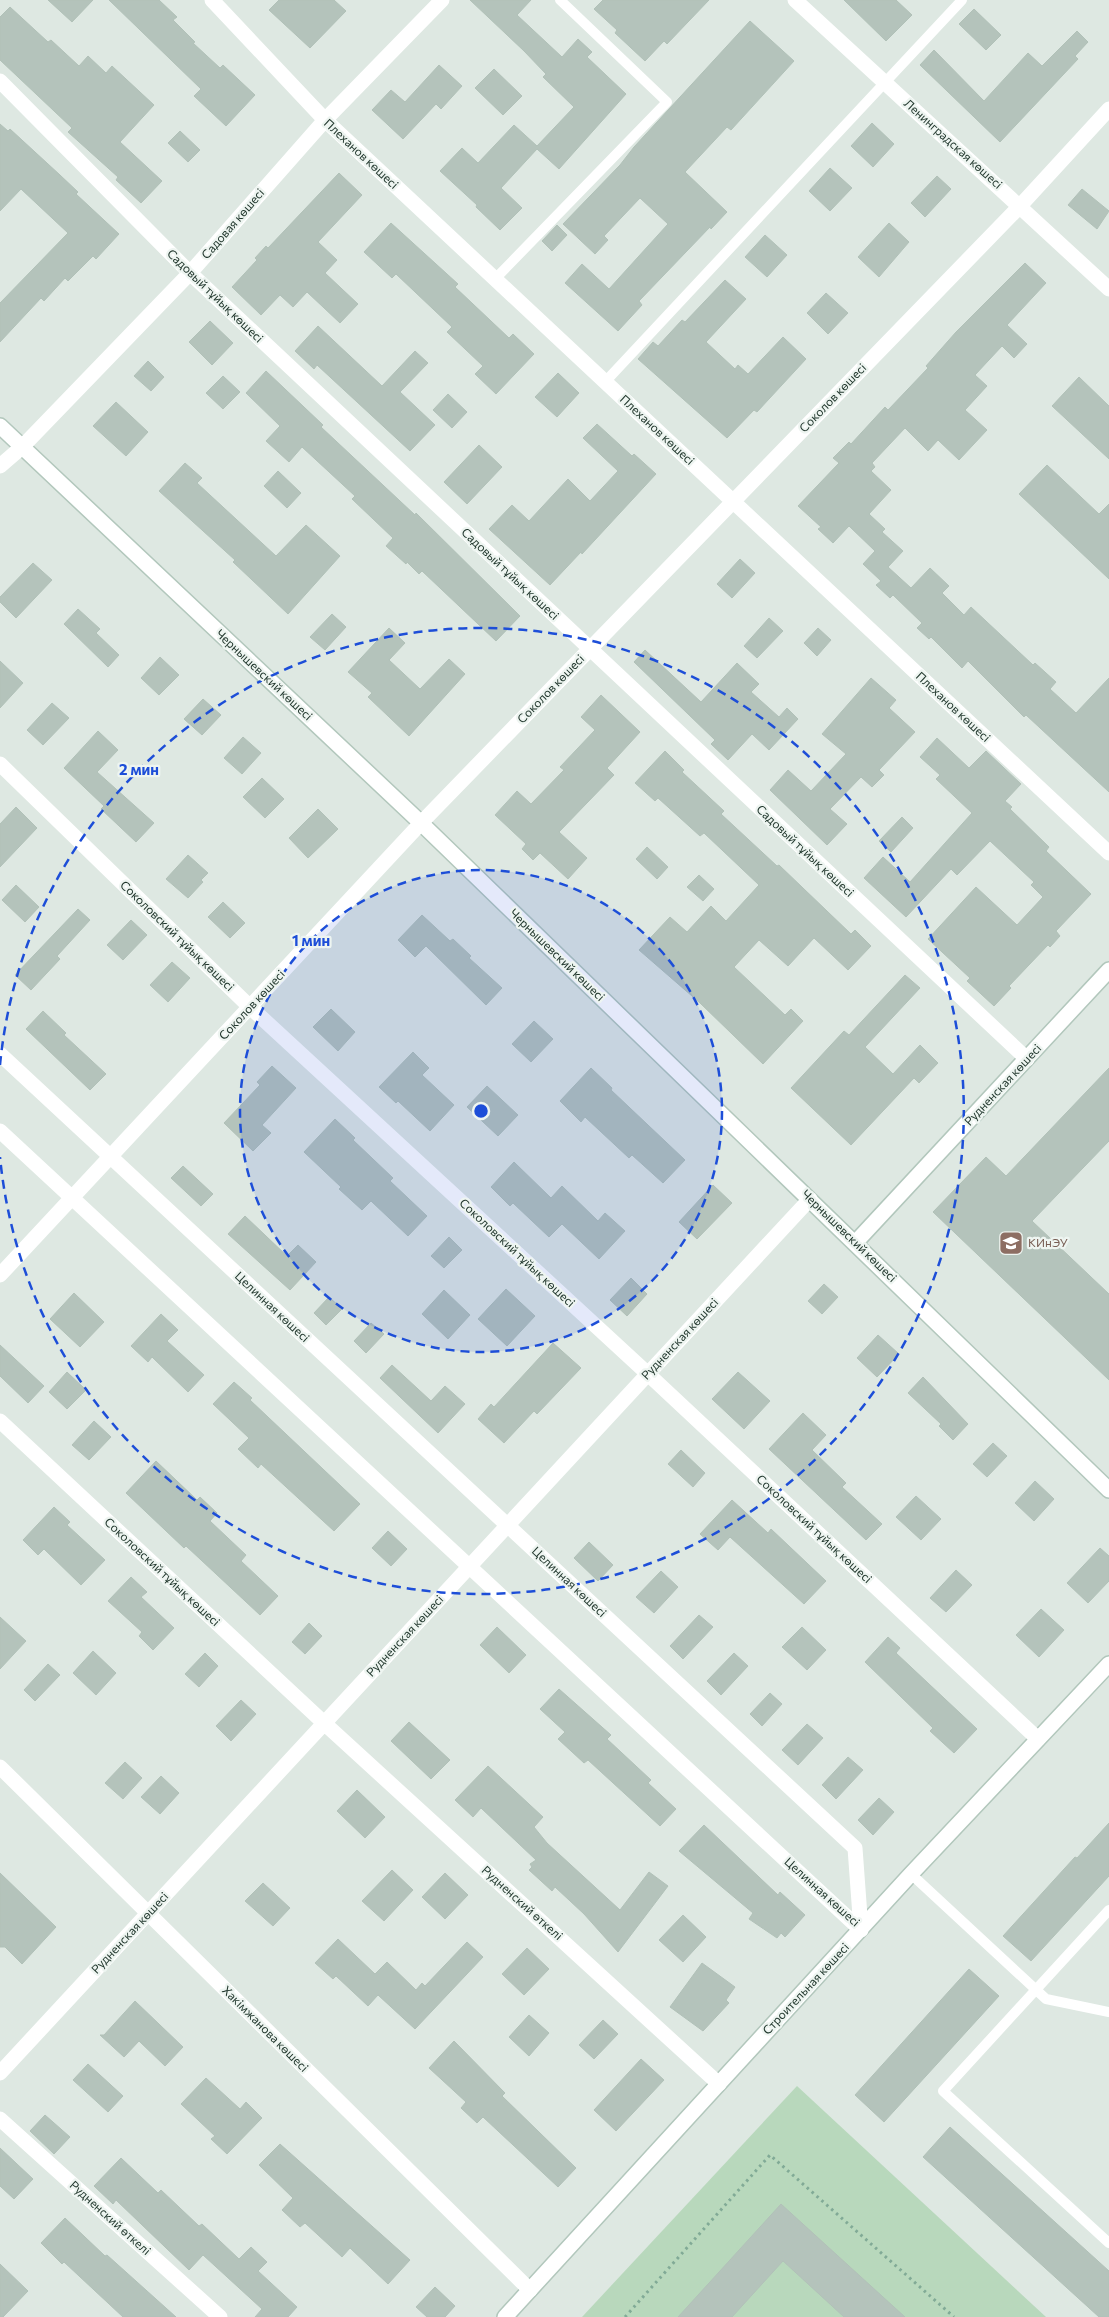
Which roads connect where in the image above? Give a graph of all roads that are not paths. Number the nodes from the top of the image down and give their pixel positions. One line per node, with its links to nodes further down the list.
1 (212, 0): 9 (street, Плеханов көшесі)
2 (442, 0): 9 (street, Садовая көшесі)
3 (560, 0): 12 (lane)
4 (795, 0): 7 (street, Ленинградская көшесі)
5 (962, 0): 7 (lane)
6 (0, 82): 11 (street, Садовый тұйық көшесі)
7 (885, 82): 10 (street, Ленинградская көшесі); 14 (lane)
8 (1109, 109): 10 (street, Соколов көшесі)
9 (325, 120): 11 (street, Садовая көшесі); 12 (street, Плеханов көшесі)
10 (1020, 206): 13 (street, Ленинградская көшесі); 18 (street, Соколов көшесі)
11 (190, 273): 16 (street, Садовая көшесі); 19 (street, Садовый тұйық көшесі)
12 (495, 279): 14 (street, Плеханов көшесі)
13 (1109, 289)
14 (605, 382): 18 (street, Плеханов көшесі)
15 (0, 426): 16 (street, Чернышевский көшесі)
16 (22, 447): 17 (street, Садовая көшесі); 21 (street, Чернышевский көшесі)
17 (0, 466)
18 (733, 501): 19 (street, Соколов көшесі); 22 (street, Плеханов көшесі)
19 (590, 649): 21 (street, Соколов көшесі); 26 (street, Садовый тұйық көшесі)
20 (0, 764): 24 (street, Соколовский тұйық көшесі)
21 (421, 823): 24 (street, Соколов көшесі); 30 (street, Чернышевский көшесі)
22 (1109, 854)
23 (1109, 970): 26 (street, Рудненская көшесі)
24 (250, 1007): 28 (street, Соколов көшесі); 33 (street, Соколовский тұйық көшесі)
25 (0, 1054): 28 (street, Целинная көшесі)
26 (1027, 1059): 31 (street, Рудненская көшесі)
27 (0, 1132): 29 (street, Целинная көшесі)
28 (110, 1157): 29 (street, Соколов көшесі); 36 (street, Целинная көшесі)
29 (72, 1198): 32 (street, Соколов көшесі); 37 (street, Целинная көшесі)
30 (810, 1199): 31 (street, Чернышевский көшесі); 33 (street, Рудненская көшесі)
31 (855, 1243): 35 (street, Чернышевский көшесі)
32 (0, 1274)
33 (648, 1374): 36 (street, Рудненская көшесі); 40 (street, Соколовский тұйық көшесі)
34 (0, 1421): 39 (street, Соколовский тұйық көшесі)
35 (1109, 1490)
36 (508, 1526): 37 (street, Рудненская көшесі); 45 (street, Целинная көшесі)
37 (469, 1566): 39 (street, Рудненская көшесі); 45 (street, Целинная көшесі)
38 (1109, 1664): 40 (street, Строительная көшесі)
39 (324, 1723): 44 (street, Рудненская көшесі); 49 (street, Рудненский өткелі)
40 (1038, 1739): 42 (street, Строительная көшесі)
41 (0, 1767): 44 (street, Хакімжанова көшесі)
42 (911, 1874): 45 (street, Строительная көшесі); 46 (lane)
43 (1109, 1910): 46 (lane)
44 (148, 1913): 48 (street, Рудненская көшесі); 52 (street, Хакімжанова көшесі)
45 (861, 1930): 49 (street, Строительная көшесі)
46 (1036, 1989): 47 (lane); 51 (lane)
47 (1109, 2012)
48 (0, 2073)
49 (719, 2084): 52 (street, Строительная көшесі)
50 (0, 2119): 53 (street, Рудненский өткелі)
51 (1109, 2243)
52 (530, 2290): 54 (street, Строительная көшесі)
53 (220, 2317)
54 (505, 2317)

